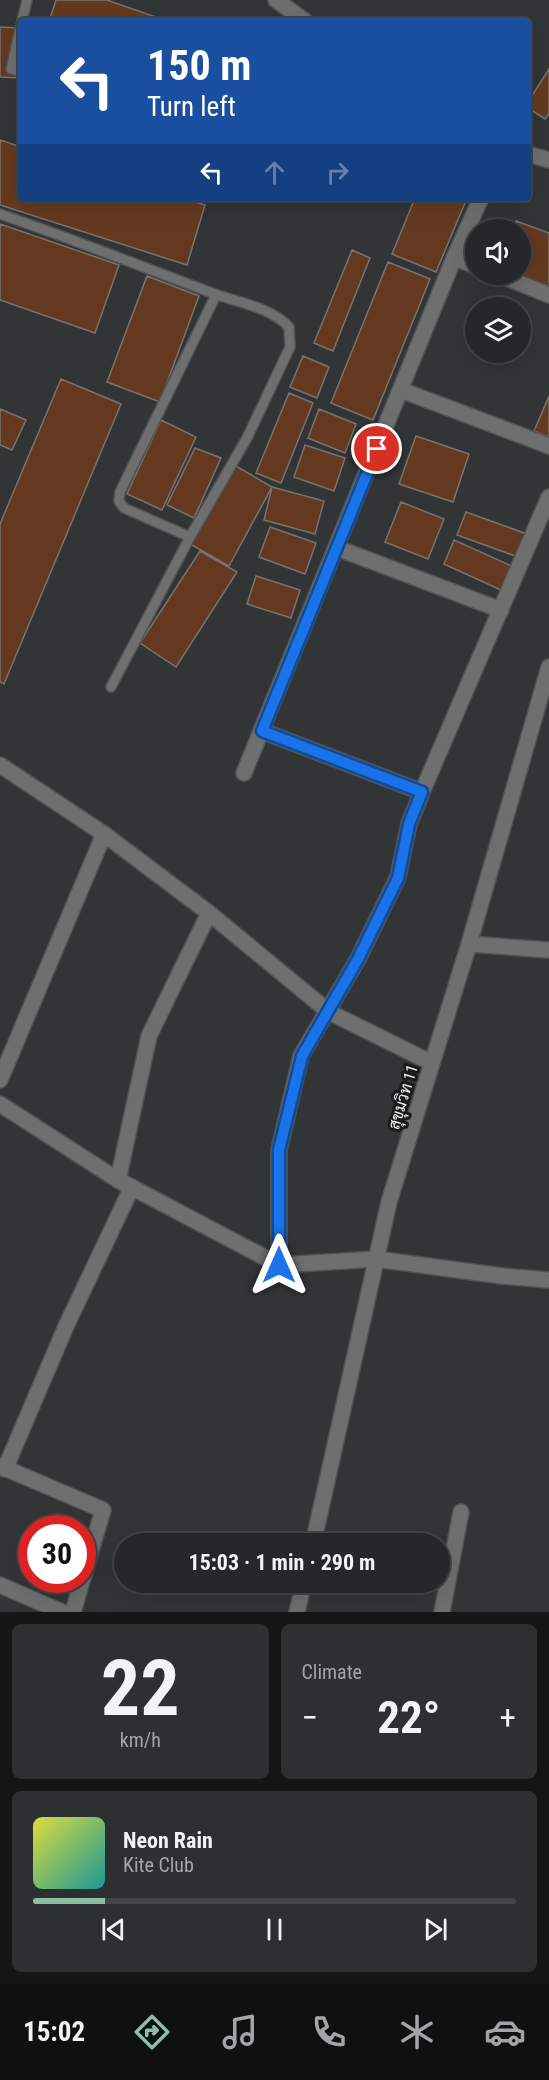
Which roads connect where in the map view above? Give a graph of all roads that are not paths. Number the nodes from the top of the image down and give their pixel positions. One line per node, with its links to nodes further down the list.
1 (27, 0): 3 (lane)
2 (276, 0): 4 (street)
3 (22, 18)
4 (301, 18)
5 (18, 37): 6 (lane)
6 (18, 71)
7 (531, 155): 8 (street)
8 (549, 160)
9 (480, 201): 11 (street)
10 (0, 213): 14 (lane)
11 (454, 258): 12 (street); 16 (street)
12 (465, 262)
13 (524, 285): 15 (street)
14 (216, 295): 19 (lane); 19 (lane)
15 (549, 295)
16 (401, 390): 17 (street); 20 (street)
17 (549, 446)
18 (549, 497): 21 (street)
19 (190, 537): 23 (lane)
20 (337, 548): 21 (street); 24 (street)
21 (501, 610): 27 (street)
22 (549, 667): 30 (street, สุขุมวิท 11)
23 (111, 687)
24 (262, 731): 26 (street); 27 (street)
25 (0, 765): 28 (street)
26 (244, 773)
27 (422, 792): 32 (street)
28 (104, 834): 29 (street); 34 (street)
29 (208, 913): 32 (street); 36 (street)
30 (469, 944): 31 (street); 33 (street, สุขุมวิท 11)
31 (549, 950)
32 (329, 1012): 33 (street); 39 (street)
33 (432, 1063): 38 (street, สุขุมวิท 11)
34 (0, 1080)
35 (0, 1104): 36 (street)
36 (118, 1180): 37 (street)
37 (132, 1187): 39 (street); 41 (street)
38 (376, 1259): 39 (street); 40 (street); 43 (street, สุขุมวิท 11)
39 (279, 1265)
40 (549, 1280)
41 (3, 1467): 47 (street)
42 (461, 1512): 49 (street)
43 (315, 1533)
44 (0, 1586): 46 (street)
45 (301, 1593): 48 (street)
46 (62, 1612)
47 (73, 1612)
48 (297, 1612)
49 (442, 1612)

